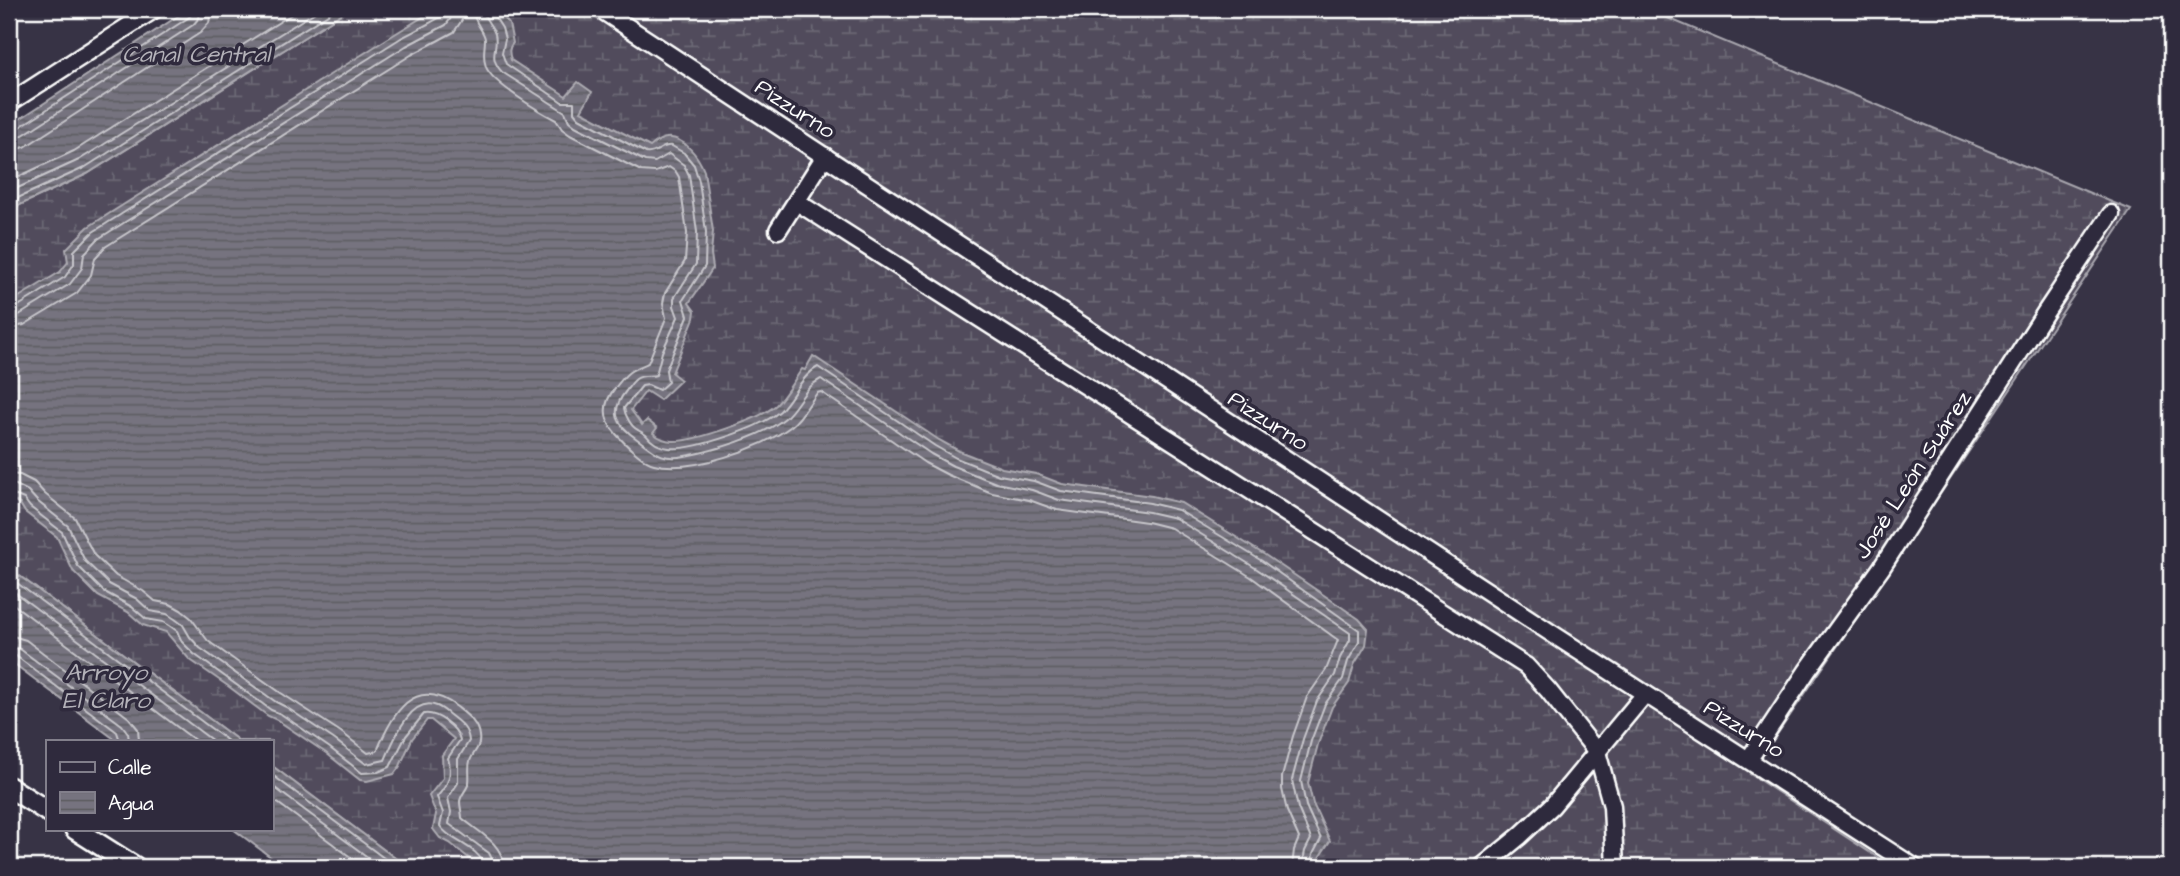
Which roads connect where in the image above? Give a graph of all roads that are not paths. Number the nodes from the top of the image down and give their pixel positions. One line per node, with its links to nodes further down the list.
1 (155, 9): 3 (street)
2 (600, 9): 4 (street, Pizzurno)
3 (9, 103)
4 (825, 156): 5 (street); 8 (street, Pizzurno)
5 (797, 202): 7 (street); 9 (street)
6 (2111, 214): 10 (street, José León Suárez)
7 (778, 230)
8 (1645, 694): 9 (street); 10 (street, Pizzurno)
9 (1597, 752): 15 (street); 16 (street)
10 (1749, 759): 17 (street, Pizzurno)
11 (9, 787): 12 (street)
12 (46, 810)
13 (77, 830): 14 (street)
14 (135, 867)
15 (1482, 867)
16 (1615, 867)
17 (1914, 867)

